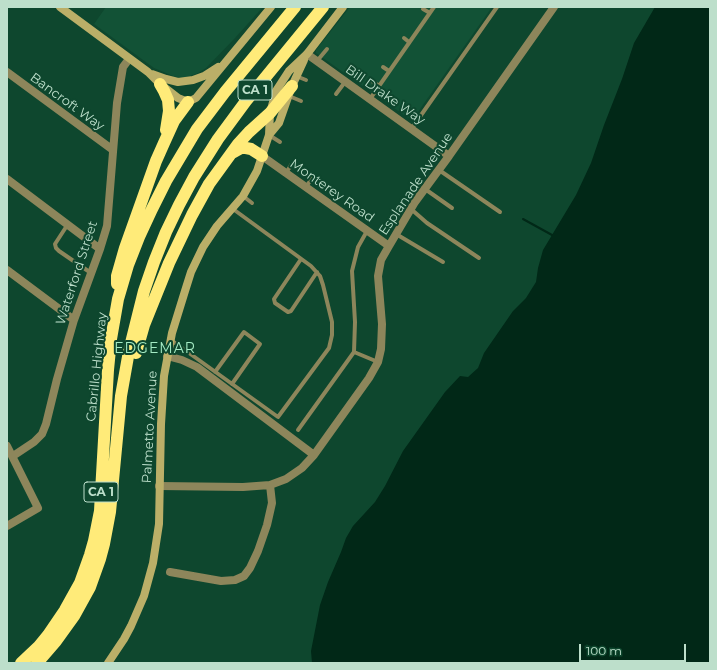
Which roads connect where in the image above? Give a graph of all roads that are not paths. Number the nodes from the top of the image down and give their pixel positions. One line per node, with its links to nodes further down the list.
1 (60, 7): 17 (street)
2 (271, 7): 19 (street)
3 (294, 7): 67 (highway, Cabrillo Highway / CA 1)
4 (323, 7): 75 (highway, Cabrillo Highway / CA 1)
5 (343, 7): 16 (street, Palmetto Avenue)
6 (434, 7): 10 (lane)
7 (497, 7): 35 (lane)
8 (554, 7): 42 (street, Esplanade Avenue)
9 (423, 9): 10 (lane)
10 (430, 13): 12 (lane)
11 (414, 24): 12 (lane)
12 (420, 28): 14 (lane)
13 (404, 38): 14 (lane)
14 (409, 42): 21 (lane)
15 (327, 49): 18 (lane)
16 (307, 54): 18 (street, Bill Drake Way); 28 (street, Palmetto Avenue); 34 (street, Palmetto Avenue)
17 (129, 58): 23 (street); 39 (street, Waterford Street)
18 (317, 61): 25 (street, Bill Drake Way)
19 (225, 62): 23 (street); 33 (street)
20 (383, 67): 21 (lane)
21 (389, 71): 29 (lane)
22 (7, 72): 39 (street, Bancroft Way)
23 (148, 72): 27 (street)
24 (306, 80): 28 (lane)
25 (345, 81): 30 (lane); 31 (street, Bill Drake Way)
26 (372, 81): 29 (lane)
27 (160, 84): 33 (street); 38 (highway)
28 (292, 86): 32 (lane); 34 (highway); 36 (street, Palmetto Avenue)
29 (379, 86): 31 (lane)
30 (336, 94)
31 (370, 98): 35 (street, Bill Drake Way)
32 (301, 101)
33 (188, 102): 38 (highway)
34 (270, 113): 36 (street, Palmetto Avenue); 40 (highway)
35 (412, 128): 42 (street, Bill Drake Way)
36 (270, 135): 37 (lane); 41 (street, Palmetto Avenue)
37 (280, 142)
38 (164, 143): 67 (highway)
39 (113, 150): 60 (street, Waterford Street)
40 (230, 154): 41 (highway); 75 (highway)
41 (262, 156): 45 (street, Monterey Road); 50 (street, Palmetto Avenue)
42 (449, 156): 44 (street, Esplanade Avenue)
43 (291, 165): 45 (lane)
44 (439, 169): 49 (street, Esplanade Avenue); 55 (lane)
45 (286, 173): 48 (street, Monterey Road)
46 (312, 178): 48 (lane)
47 (7, 179): 56 (street)
48 (306, 187): 57 (street, Monterey Road)
49 (425, 189): 53 (lane); 54 (street, Esplanade Avenue)
50 (243, 196): 51 (lane); 52 (street, Palmetto Avenue)
51 (252, 203)
52 (233, 208): 62 (lane); 69 (street, Palmetto Avenue)
53 (452, 208)
54 (411, 209): 58 (street, Esplanade Avenue); 61 (lane)
55 (500, 212)
56 (68, 224): 60 (street); 66 (lane)
57 (367, 231): 59 (street, Monterey Road); 70 (lane)
58 (396, 234): 59 (street, Esplanade Avenue); 63 (lane)
59 (389, 246): 72 (street, Esplanade Avenue)
60 (100, 249): 66 (street, Waterford Street)
61 (479, 258)
62 (301, 259): 65 (lane); 65 (lane)
63 (443, 262)
64 (7, 270): 68 (street)
65 (317, 272): 74 (lane)
66 (91, 273): 68 (street, Waterford Street)
67 (118, 299): 84 (highway, Cabrillo Highway / CA 1)
68 (74, 320): 79 (street, Waterford Street)
69 (170, 340): 71 (street, Palmetto Avenue); 73 (lane)
70 (354, 352): 72 (lane); 76 (lane)
71 (167, 356): 78 (street); 81 (street, Palmetto Avenue)
72 (378, 362): 78 (street, Esplanade Avenue)
73 (215, 372): 74 (lane); 74 (lane)
74 (232, 384)
75 (119, 412): 85 (highway, Cabrillo Highway / CA 1)
76 (298, 430)
77 (7, 446): 79 (street)
78 (314, 455): 80 (street, Esplanade Avenue)
79 (13, 456): 82 (street)
80 (270, 485): 81 (street, Esplanade Avenue); 83 (street)
81 (159, 486): 86 (street, Palmetto Avenue)
82 (7, 526)
83 (170, 572)
84 (21, 663)
85 (37, 663)
86 (108, 663)

